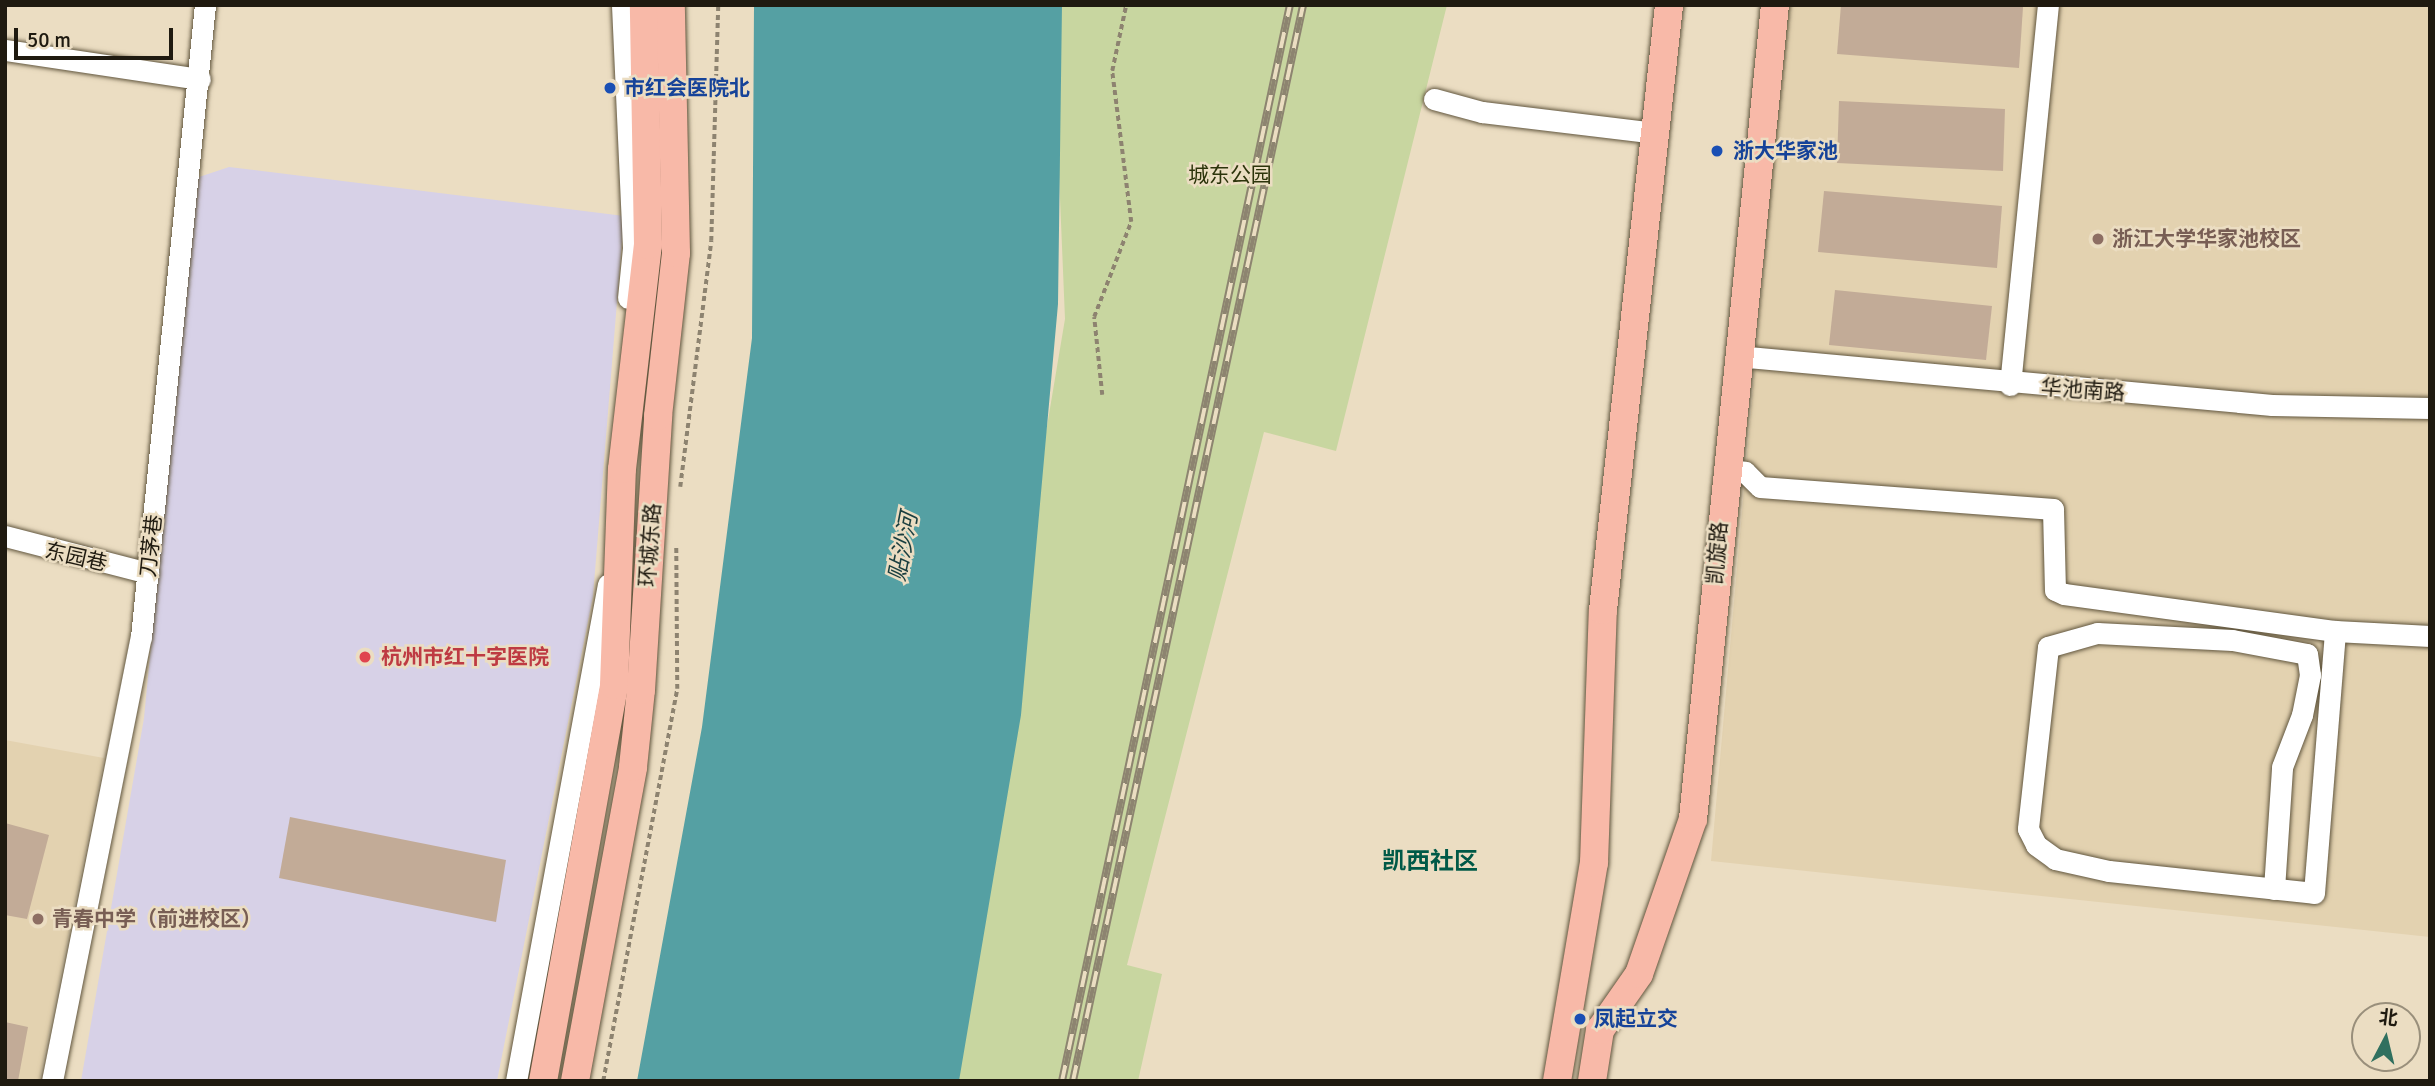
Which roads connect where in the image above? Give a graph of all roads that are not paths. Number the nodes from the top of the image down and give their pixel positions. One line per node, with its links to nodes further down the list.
1 (205, 5): 9 (street, 刀茅巷)
2 (622, 5): 16 (street, 环城东路)
3 (644, 5): 16 (main road, 环城东路)
4 (671, 5): 21 (main road, 环城东路)
5 (1669, 5): 11 (main road)
6 (1775, 5): 12 (main road, 凯旋路)
7 (2048, 5): 13 (street)
8 (5, 50): 9 (street)
9 (200, 79): 18 (street, 刀茅巷)
10 (1434, 99): 11 (street)
11 (1655, 132): 27 (main road)
12 (1737, 356): 13 (street, 华池南路); 15 (main road, 凯旋路)
13 (2010, 384): 14 (street, 华池南路)
14 (2430, 408)
15 (1735, 471): 19 (street); 28 (main road, 凯旋路)
16 (620, 523): 21 (main road, 环城东路); 24 (street, 环城东路)
17 (5, 536): 18 (street, 东园巷)
18 (148, 573): 23 (street, 刀茅巷)
19 (2335, 631): 20 (street); 22 (street)
20 (2430, 636)
21 (627, 687): 25 (main road, 环城东路); 26 (main road, 环城东路)
22 (2274, 889): 22 (street)
23 (52, 1081)
24 (516, 1081)
25 (543, 1081)
26 (575, 1081)
27 (1557, 1081)
28 (1592, 1081)

